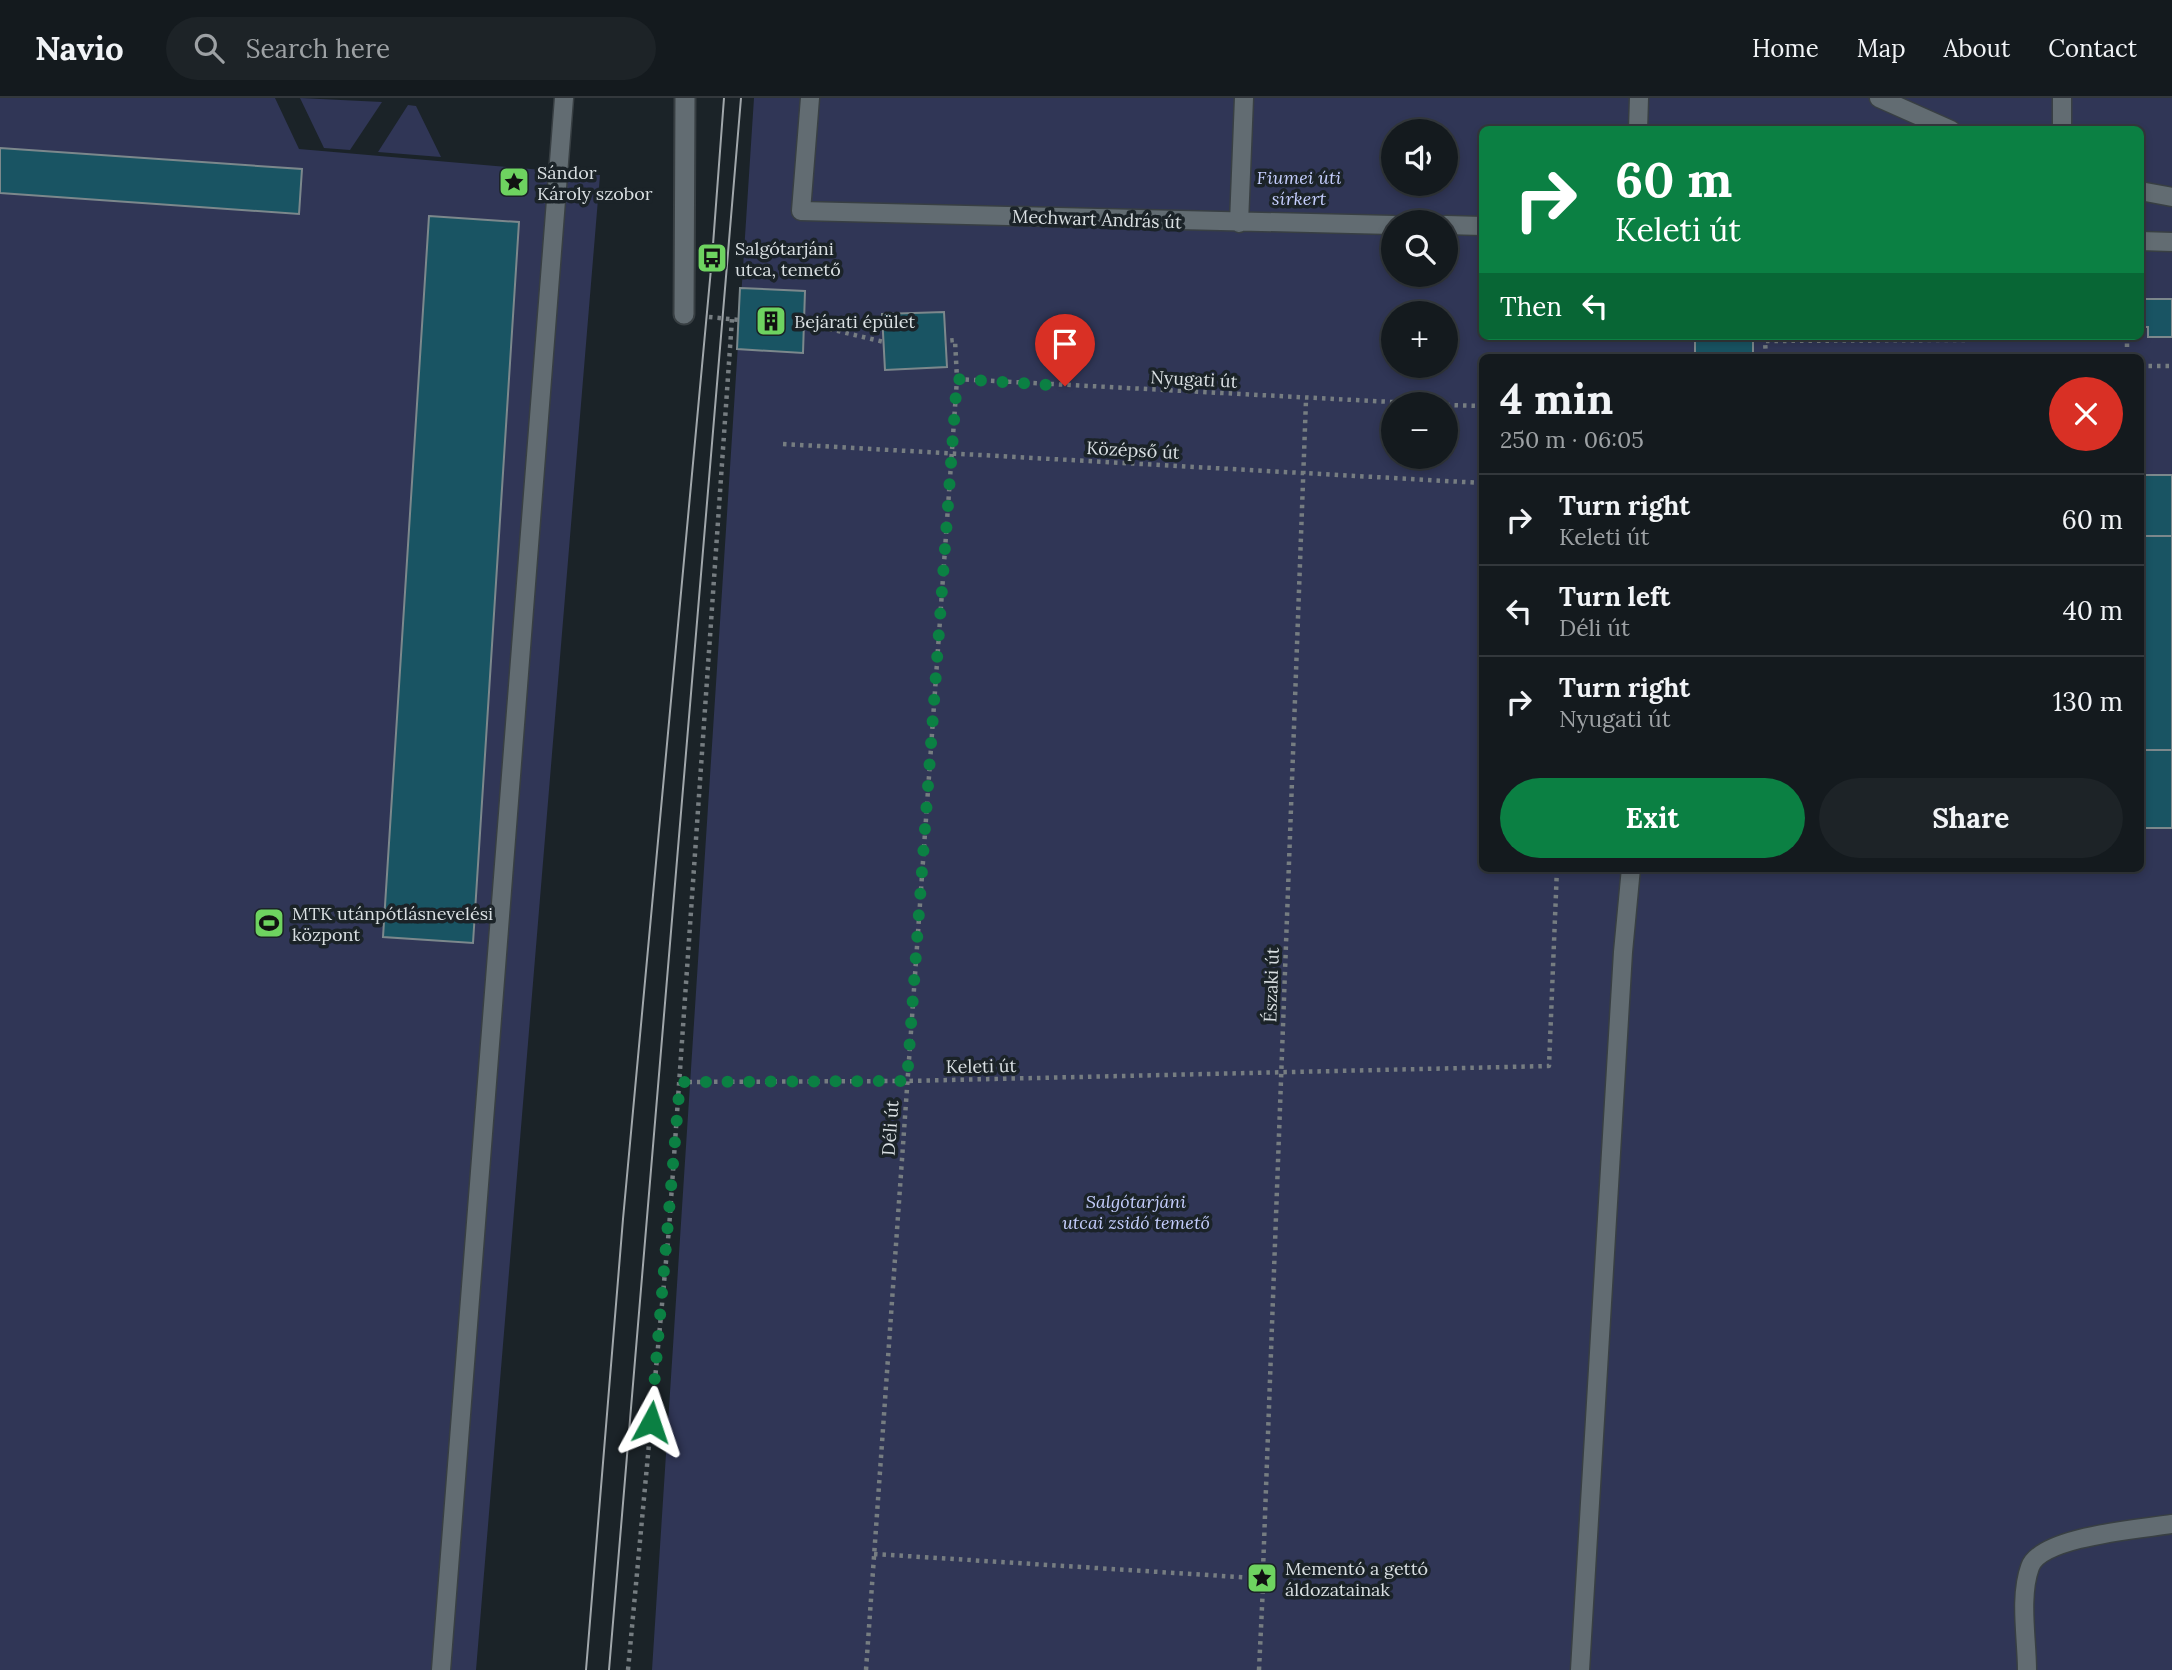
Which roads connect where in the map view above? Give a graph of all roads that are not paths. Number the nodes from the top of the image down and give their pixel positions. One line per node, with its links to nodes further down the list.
1 (564, 98): 22 (lane)
2 (685, 98): 19 (street)
3 (810, 98): 13 (lane, Mechwart András út)
4 (1244, 98): 13 (lane)
5 (1639, 98): 8 (lane)
6 (1879, 98): 9 (lane)
7 (2062, 98): 10 (lane)
8 (1638, 126)
9 (1942, 126)
10 (2062, 126)
11 (2144, 192): 12 (lane)
12 (2172, 197)
13 (1239, 223): 14 (lane, Mechwart András út)
14 (1381, 225)
15 (1458, 225): 16 (lane)
16 (1479, 226)
17 (2144, 241): 18 (lane)
18 (2172, 242)
19 (684, 314)
20 (1631, 872): 23 (lane)
21 (2172, 1524): 24 (lane)
22 (441, 1670)
23 (1580, 1670)
24 (2028, 1670)

